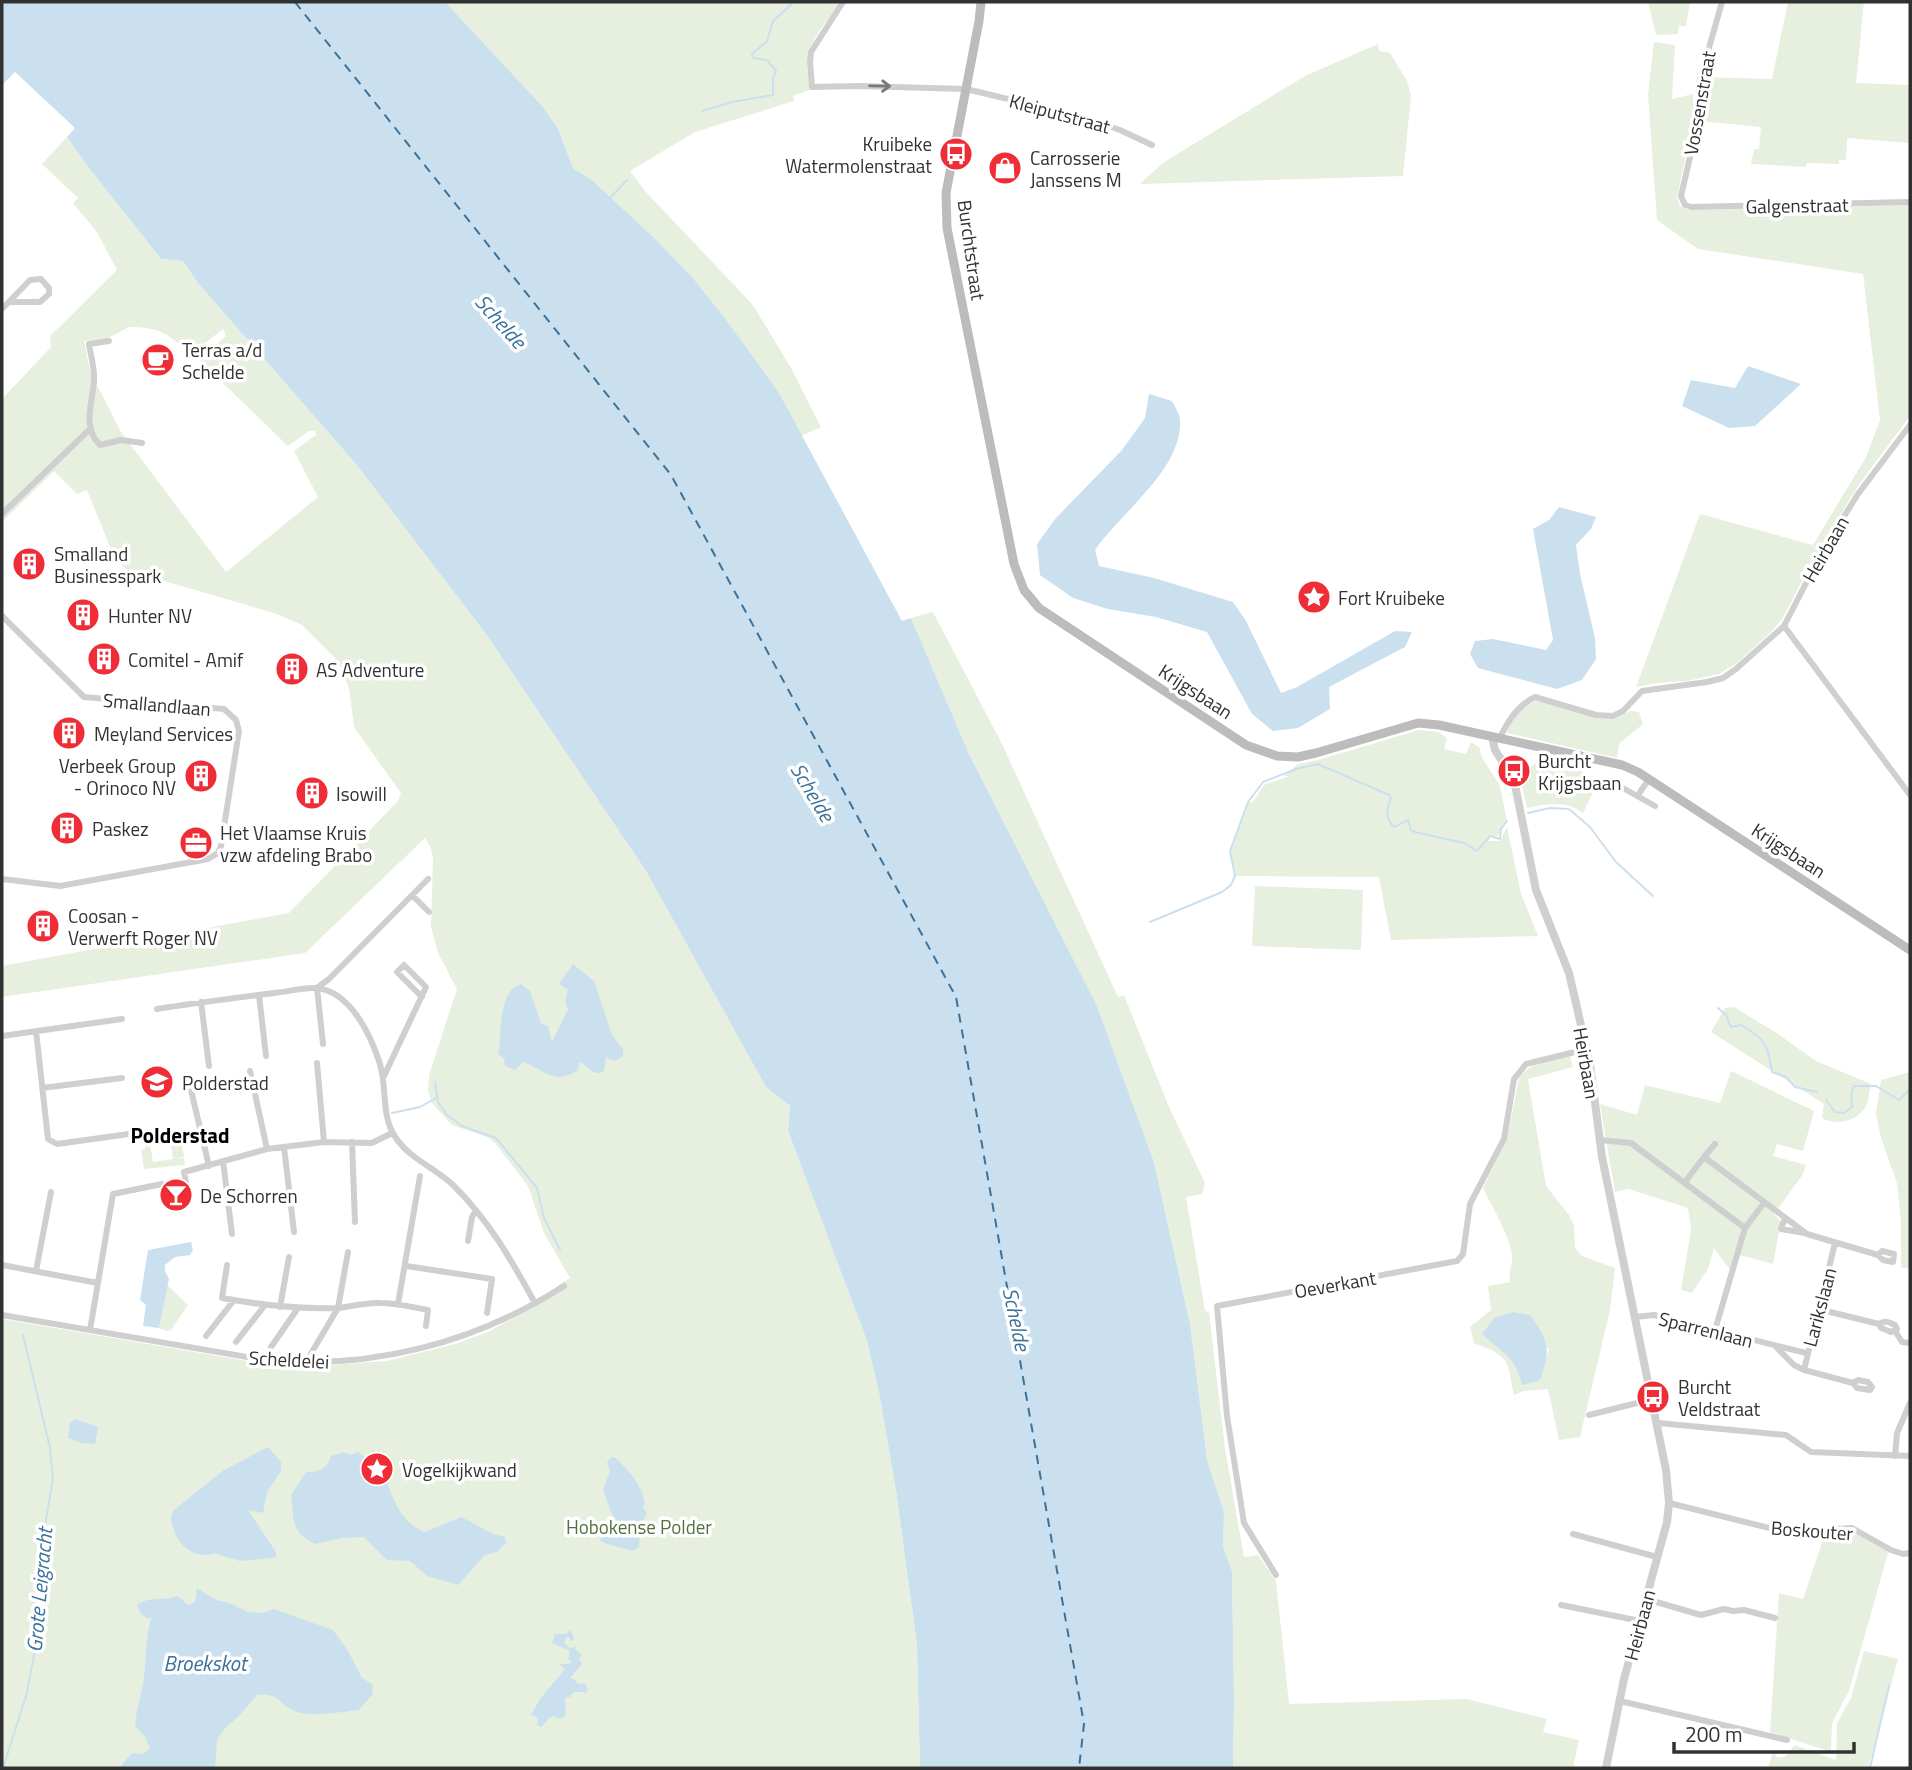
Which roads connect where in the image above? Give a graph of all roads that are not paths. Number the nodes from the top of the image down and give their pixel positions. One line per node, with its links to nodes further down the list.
1 (843, 2): 4 (street, Kleiputstraat, one-way to 4)
2 (981, 2): 4 (main road, Burchtstraat)
3 (1722, 2): 7 (street, Vossenstraat)
4 (966, 89): 5 (street, Kleiputstraat); 14 (main road, Burchtstraat)
5 (1152, 145)
6 (1910, 202): 7 (street, Galgenstraat)
7 (1685, 205)
8 (9, 302): 8 (street); 9 (street)
9 (2, 309)
10 (109, 341): 12 (street)
11 (1910, 425): 17 (street, Heirbaan)
12 (91, 428): 13 (street); 15 (street)
13 (142, 443)
14 (993, 461): 18 (main road, Krijgsbaan)
15 (2, 514)
16 (2, 616): 24 (street, Smallandlaan)
17 (1784, 626): 18 (street, Heirbaan); 22 (street)
18 (1496, 738): 19 (main road, Krijgsbaan); 38 (street, Heirbaan)
19 (1648, 779): 21 (street); 28 (main road, Krijgsbaan)
20 (1623, 788): 21 (street)
21 (1638, 795): 23 (street)
22 (1910, 796)
23 (1655, 806)
24 (2, 879)
25 (428, 879): 26 (street)
26 (412, 895): 27 (street); 29 (street)
27 (429, 912)
28 (1910, 950)
29 (317, 988): 30 (street); 37 (street); 39 (street)
30 (259, 995): 32 (street); 41 (street)
31 (422, 997): 31 (street); 40 (street)
32 (201, 1002): 33 (street); 43 (street)
33 (158, 1009)
34 (122, 1019): 35 (street)
35 (36, 1031): 36 (street); 48 (street)
36 (2, 1036)
37 (323, 1044)
38 (1587, 1049): 51 (street, Heirbaan); 117 (street, Oeverkant)
39 (376, 1053): 40 (street); 45 (street)
40 (394, 1055): 45 (street)
41 (267, 1056)
42 (317, 1063): 52 (street)
43 (208, 1066)
44 (250, 1071): 56 (street)
45 (384, 1076): 49 (street)
46 (122, 1078): 48 (street)
47 (190, 1086): 59 (street)
48 (42, 1088): 50 (street)
49 (392, 1133): 53 (street); 66 (street)
50 (129, 1134)
51 (1600, 1140): 62 (street); 94 (street, Heirbaan)
52 (324, 1142): 53 (street); 55 (street)
53 (352, 1142): 68 (street)
54 (1715, 1144): 57 (street)
55 (284, 1147): 56 (street); 70 (street)
56 (267, 1149): 58 (street)
57 (1704, 1157): 62 (street); 65 (street)
58 (223, 1161): 59 (street); 71 (street)
59 (209, 1166): 61 (street)
60 (420, 1176): 80 (street)
61 (186, 1182)
62 (1685, 1182): 69 (street)
63 (162, 1184): 82 (street)
64 (51, 1192): 81 (street)
65 (1764, 1203): 67 (street); 69 (street)
66 (476, 1210): 73 (street); 85 (street)
67 (1785, 1217): 72 (street); 72 (street)
68 (355, 1222)
69 (1745, 1228): 97 (street)
70 (295, 1232)
71 (232, 1234)
72 (1807, 1234): 74 (street)
73 (468, 1241)
74 (1835, 1243): 76 (street); 91 (street, Larikslaan)
75 (348, 1252): 90 (street)
76 (1878, 1255)
77 (289, 1257): 88 (street)
78 (2, 1265): 81 (street)
79 (227, 1265): 84 (street)
80 (406, 1266): 86 (street); 92 (street)
81 (36, 1271): 82 (street)
82 (98, 1283): 96 (street)
83 (564, 1286): 85 (street, Scheldelei)
84 (234, 1300): 87 (street); 98 (street)
85 (535, 1303): 104 (street, Scheldelei)
86 (398, 1304): 90 (street); 95 (street)
87 (265, 1305): 88 (street); 99 (street)
88 (280, 1307): 89 (street)
89 (298, 1308): 90 (street); 101 (street)
90 (338, 1308): 104 (street)
91 (1818, 1309): 100 (street); 103 (street, Larikslaan)
92 (487, 1313)
93 (2, 1315): 96 (street, Scheldelei)
94 (1635, 1317): 97 (street, Sparrenlaan); 107 (street, Heirbaan)
95 (426, 1326)
96 (90, 1330): 104 (street, Scheldelei)
97 (1715, 1330): 102 (street, Sparrenlaan)
98 (206, 1336)
99 (236, 1342)
100 (1910, 1343)
101 (271, 1347)
102 (1776, 1347): 103 (street, Sparrenlaan); 105 (street, Sparrenlaan)
103 (1806, 1353): 105 (street, Larikslaan)
104 (306, 1362)
105 (1804, 1370): 106 (street, Sparrenlaan)
106 (1853, 1383)
107 (1653, 1399): 109 (street); 110 (street, Heirbaan)
108 (1910, 1403): 111 (street)
109 (1589, 1415)
110 (1658, 1423): 111 (street); 113 (street, Heirbaan)
111 (1895, 1456): 112 (street)
112 (1910, 1456)
113 (1669, 1503): 115 (street, Boskouter); 116 (street, Heirbaan)
114 (1573, 1534): 116 (street)
115 (1910, 1553)
116 (1657, 1557): 118 (street, Heirbaan)
117 (1276, 1575)
118 (1646, 1599): 120 (street); 121 (street, Heirbaan)
119 (1561, 1605): 121 (street)
120 (1775, 1618)
121 (1640, 1621): 122 (street, Heirbaan)
122 (1620, 1701): 123 (street); 124 (street, Heirbaan)
123 (1787, 1740)
124 (1606, 1768)

